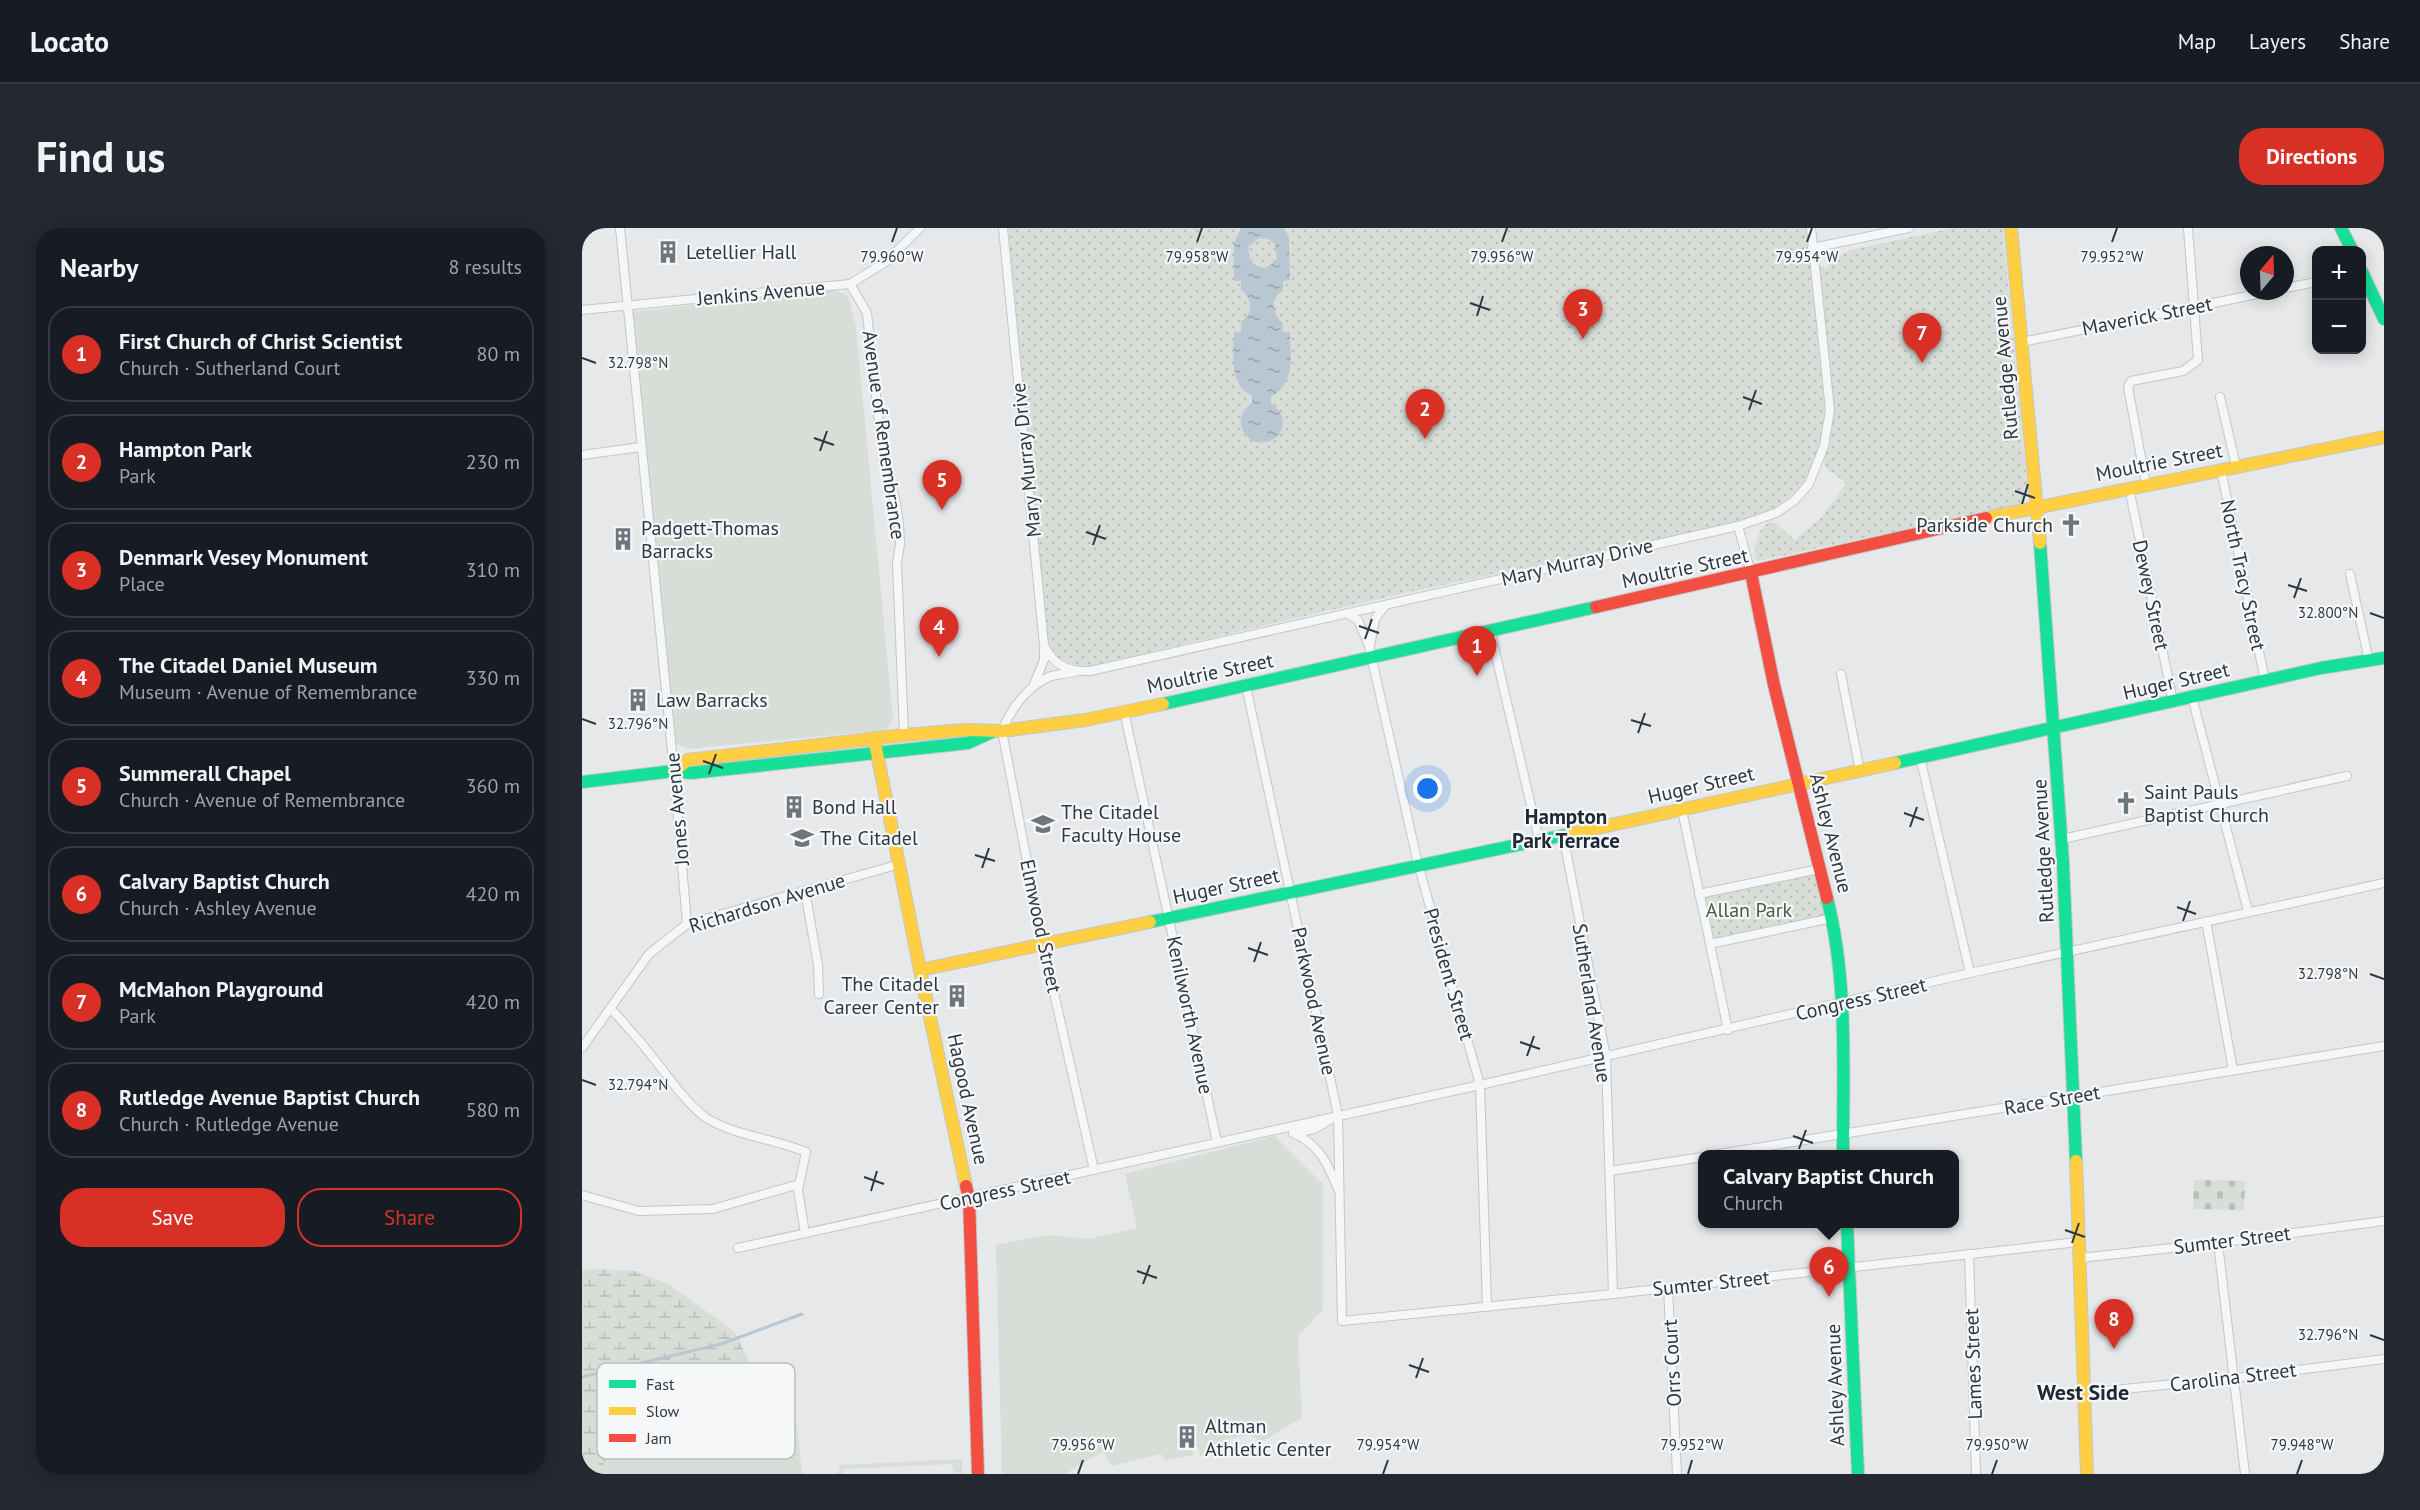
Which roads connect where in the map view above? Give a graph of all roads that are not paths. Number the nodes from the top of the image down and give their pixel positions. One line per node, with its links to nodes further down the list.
1 (620, 228): 16 (street, Jones Avenue)
2 (920, 228): 13 (street, Jenkins Avenue)
3 (1003, 228): 36 (street, Mary Murray Drive)
4 (1811, 228): 10 (street, Mary Murray Drive)
5 (1909, 228): 10 (street)
6 (2011, 228): 20 (street, Rutledge Avenue)
7 (2188, 228): 17 (street)
8 (2341, 228): 9 (street)
9 (2350, 246)
10 (1812, 248): 30 (street, Mary Murray Drive)
11 (2366, 281): 19 (street)
12 (2312, 283): 14 (street)
13 (850, 284): 16 (street, Jenkins Avenue); 50 (street, Avenue of Remembrance)
14 (2294, 286)
15 (2240, 298): 17 (street, Maverick Street)
16 (626, 305): 18 (street, Jenkins Avenue); 23 (street, Jones Avenue)
17 (2195, 307): 20 (street, Maverick Street); 27 (street)
18 (582, 309)
19 (2384, 319)
20 (2022, 342): 29 (street, Rutledge Avenue)
21 (2220, 397): 25 (street)
22 (2384, 437): 25 (street, Moultrie Street)
23 (641, 447): 24 (street); 54 (street, Jones Avenue)
24 (582, 454)
25 (2236, 466): 26 (street, Moultrie Street)
26 (2221, 470): 27 (street, Moultrie Street); 42 (street, North Tracy Street)
27 (2146, 484): 28 (street, Moultrie Street)
28 (2129, 488): 29 (street, Moultrie Street); 46 (street, Dewey Street)
29 (2037, 506): 31 (street, Moultrie Street); 48 (street, Rutledge Avenue)
30 (1738, 526): 31 (street, Ashley Avenue); 33 (street, Mary Murray Drive)
31 (1751, 573): 35 (street, Moultrie Street); 58 (street, Ashley Avenue)
32 (2350, 574): 39 (street)
33 (1384, 607): 34 (street, Mary Murray Drive); 37 (street, President Street)
34 (1348, 614): 37 (street, President Street); 40 (street, Mary Murray Drive)
35 (1490, 630): 37 (street, Moultrie Street); 63 (street)
36 (1044, 645): 40 (street); 44 (street, Mary Murray Drive)
37 (1371, 651): 43 (street, Moultrie Street); 65 (street, President Street)
38 (2384, 658): 39 (street, Huger Street)
39 (2369, 661): 42 (street, Huger Street)
40 (1078, 672): 44 (street, Mary Murray Drive)
41 (1841, 674): 55 (street)
42 (2265, 680): 45 (street, Huger Street)
43 (1246, 686): 47 (street, Moultrie Street); 69 (street, Parkwood Avenue)
44 (1031, 690): 49 (street)
45 (2192, 697): 46 (street, Huger Street); 59 (street)
46 (2173, 701): 48 (street, Huger Street)
47 (1124, 711): 49 (street, Moultrie Street); 72 (street, Kenilworth Avenue)
48 (2055, 728): 53 (street, Huger Street); 62 (street, Rutledge Avenue)
49 (997, 732): 50 (street, Moultrie Street); 52 (street, Moultrie Street); 76 (street, Elmwood Street)
50 (904, 735): 51 (street, Moultrie Street)
51 (874, 738): 52 (street, Hagood Avenue); 54 (street, Moultrie Street)
52 (876, 753): 54 (street, Moultrie Street); 64 (street, Hagood Avenue)
53 (1920, 757): 55 (street, Huger Street); 80 (street)
54 (674, 771): 57 (street); 75 (street, Jones Avenue)
55 (1860, 771): 58 (street, Huger Street)
56 (2347, 776): 59 (street)
57 (582, 782)
58 (1798, 783): 60 (street, Huger Street); 66 (street, Ashley Avenue)
59 (2219, 803): 62 (street); 71 (street)
60 (1682, 810): 61 (street, Huger Street); 70 (street)
61 (1563, 835): 63 (street, Huger Street); 87 (street, Sutherland Avenue)
62 (2062, 839): 78 (street, Rutledge Avenue)
63 (1539, 840): 65 (street, Huger Street)
64 (900, 864): 68 (street, Richardson Avenue); 79 (street, Hagood Avenue)
65 (1418, 864): 69 (street, Huger Street); 89 (street, President Street)
66 (1819, 869): 70 (street); 73 (street, Ashley Avenue)
67 (2384, 883): 71 (street, Congress Street)
68 (805, 891): 75 (street, Richardson Avenue); 81 (street)
69 (1291, 892): 72 (street, Huger Street); 91 (street, Parkwood Avenue)
70 (1699, 894): 77 (street)
71 (2248, 911): 74 (street, Congress Street)
72 (1169, 918): 76 (street, Huger Street); 95 (street, Kenilworth Avenue)
73 (1832, 918): 77 (street); 82 (street, Ashley Avenue)
74 (2206, 921): 78 (street, Congress Street); 88 (street)
75 (687, 924): 83 (street, Richardson Avenue)
76 (1043, 944): 79 (street, Huger Street); 99 (street, Elmwood Street)
77 (1710, 944): 84 (street)
78 (2068, 952): 80 (street, Congress Street); 90 (street, Rutledge Avenue)
79 (920, 970): 104 (street, Hagood Avenue)
80 (1970, 973): 82 (street, Congress Street)
81 (819, 994)
82 (1844, 1003): 84 (street, Congress Street); 94 (street, Ashley Avenue)
83 (611, 1009): 86 (street, Richardson Avenue); 101 (street)
84 (1728, 1030): 87 (street, Congress Street)
85 (2384, 1046): 88 (street, Race Street)
86 (582, 1048)
87 (1606, 1057): 89 (street, Congress Street); 100 (street, Sutherland Avenue)
88 (2233, 1071): 90 (street, Race Street)
89 (1480, 1085): 91 (street, Congress Street); 116 (street, President Street)
90 (2075, 1096): 94 (street, Race Street); 108 (street, Rutledge Avenue)
91 (1338, 1115): 92 (street, Congress Street); 93 (street, Congress Street); 102 (street, Parkwood Avenue)
92 (1271, 1130): 93 (street, Congress Street); 95 (street, Congress Street)
93 (1293, 1133): 102 (street)
94 (1842, 1136): 96 (street, Race Street); 97 (street, Ashley Avenue)
95 (1217, 1142): 99 (street, Congress Street)
96 (1751, 1150)
97 (1843, 1150)
98 (1698, 1158): 100 (street)
99 (1094, 1170): 104 (street, Congress Street)
100 (1610, 1171): 115 (street, Sutherland Avenue)
101 (799, 1184): 103 (street); 107 (street)
102 (1340, 1194): 117 (street, Parkwood Avenue)
103 (582, 1195)
104 (969, 1198): 107 (street, Congress Street); 121 (street, Hagood Avenue)
105 (2384, 1221): 109 (street, Sumter Street)
106 (1847, 1228): 113 (street, Ashley Avenue)
107 (806, 1233): 110 (street, Congress Street)
108 (2078, 1242): 111 (street, Sumter Street); 112 (street, Rutledge Avenue)
109 (2218, 1243): 112 (street, Sumter Street); 119 (street)
110 (738, 1248)
111 (1970, 1254): 113 (street, Sumter Street); 124 (street, Lames Street)
112 (2080, 1258): 120 (street, Rutledge Avenue)
113 (1850, 1267): 114 (street, Sumter Street); 123 (street, Ashley Avenue)
114 (1668, 1288): 115 (street, Sumter Street); 122 (street, Orrs Court)
115 (1612, 1294): 116 (street, Sumter Street)
116 (1487, 1307): 117 (street, Sumter Street)
117 (1342, 1321)
118 (2384, 1359): 119 (street, Carolina Street)
119 (2235, 1378): 120 (street, Carolina Street); 126 (street)
120 (2083, 1393): 125 (street, Rutledge Avenue)
121 (978, 1474)
122 (1677, 1474)
123 (1858, 1474)
124 (1976, 1474)
125 (2087, 1474)
126 (2244, 1474)

